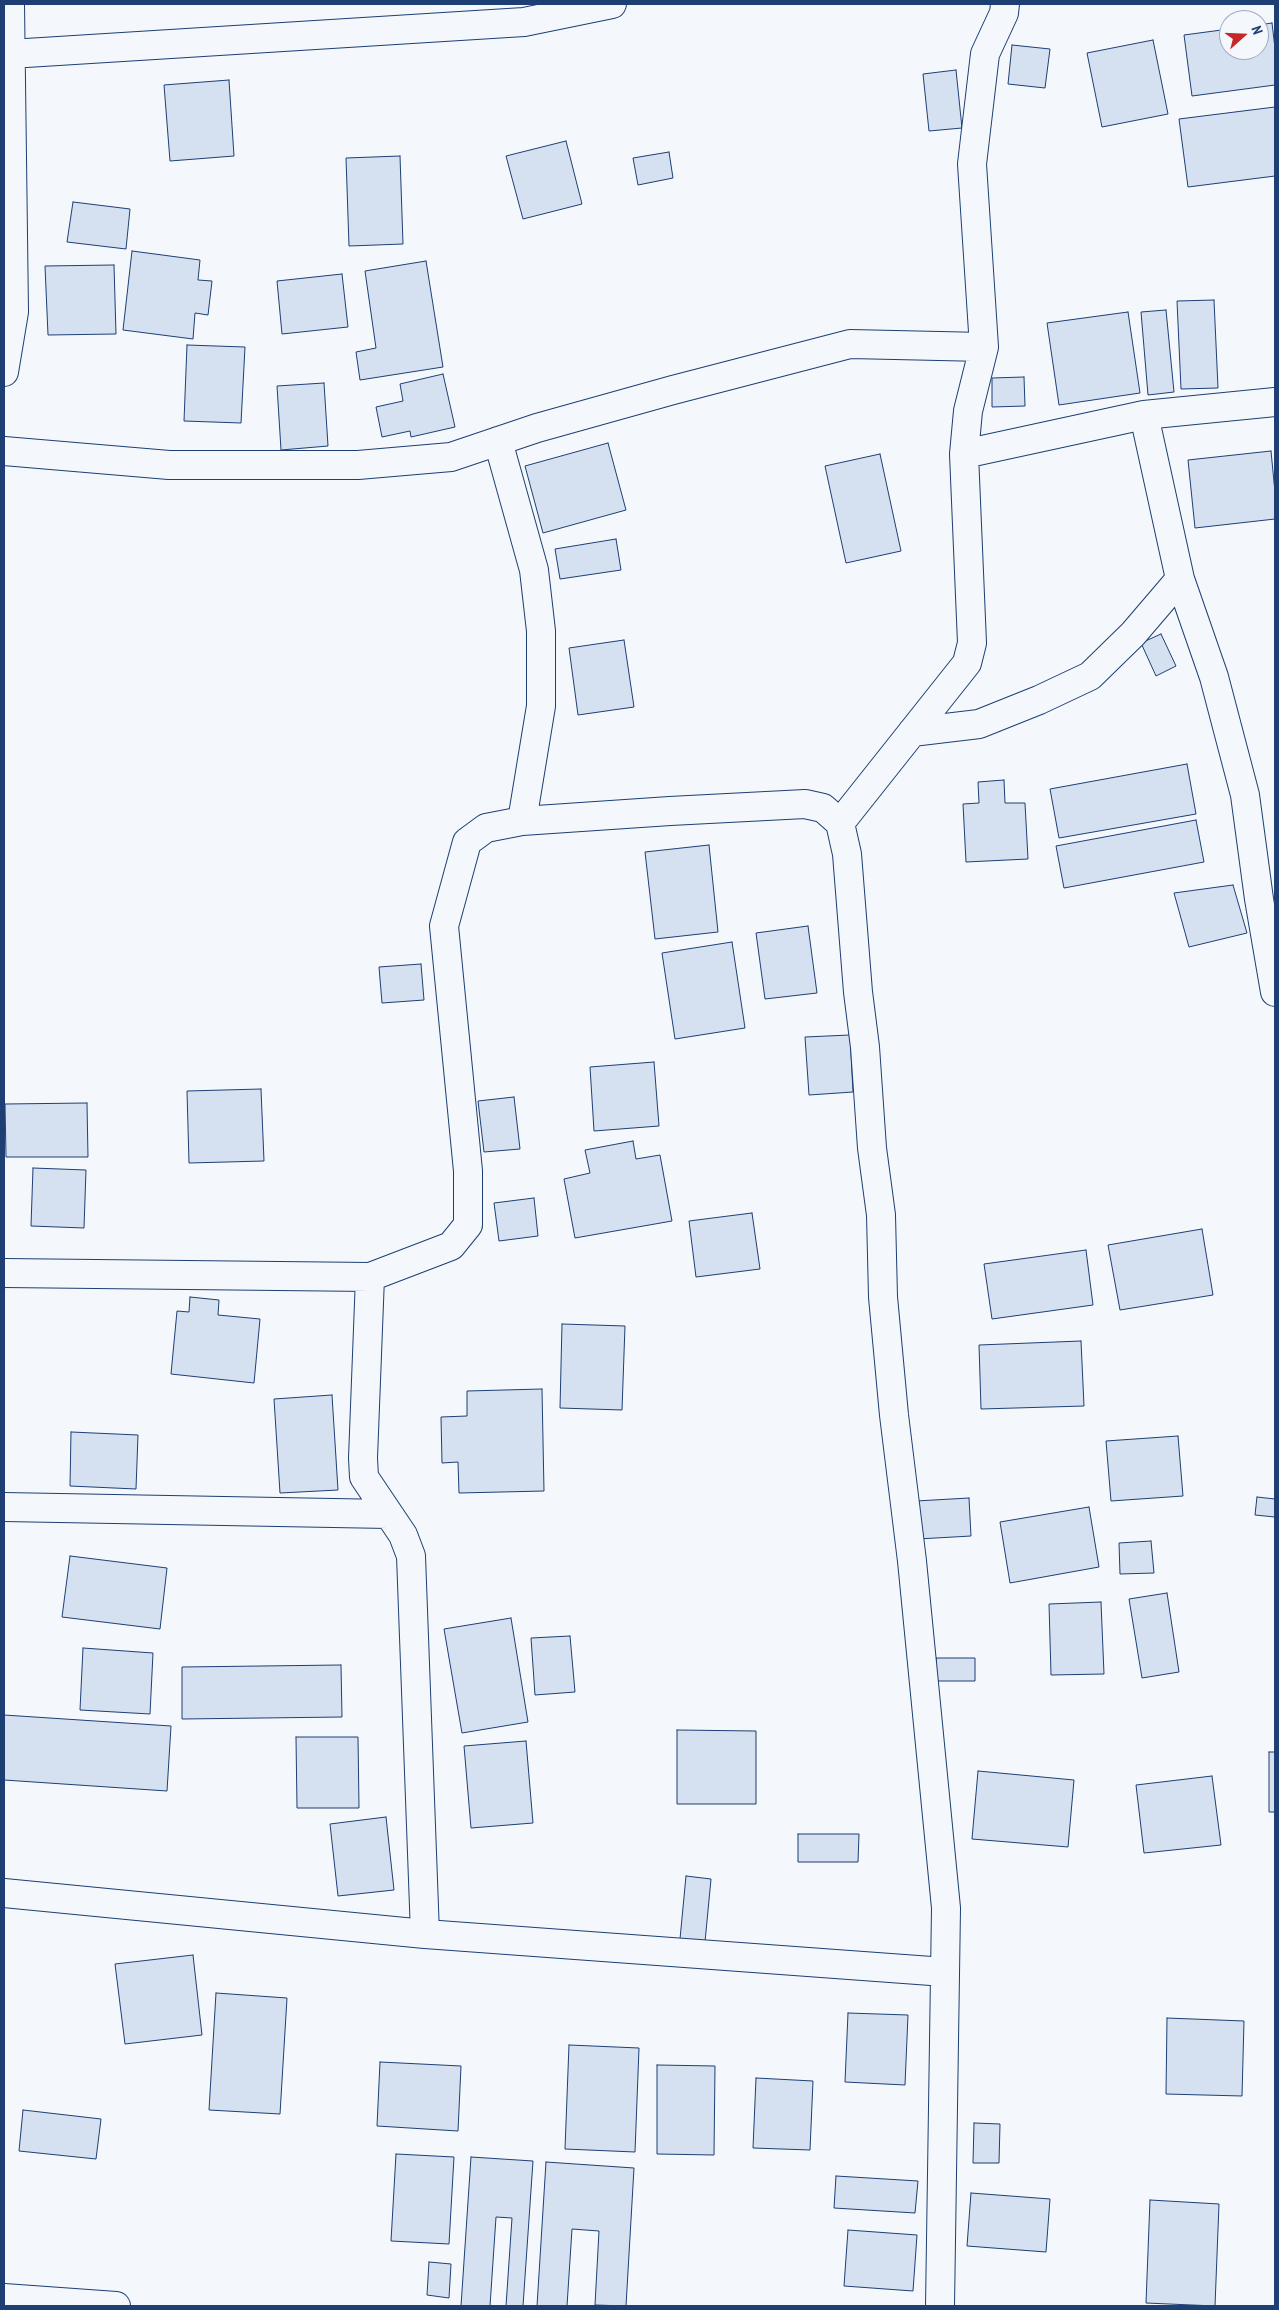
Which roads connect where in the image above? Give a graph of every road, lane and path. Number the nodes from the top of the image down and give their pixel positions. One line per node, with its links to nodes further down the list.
1 (10, 4): 5 (street)
2 (612, 4): 4 (street)
3 (1005, 4): 7 (street)
4 (443, 15): 5 (street)
5 (10, 54): 6 (street)
6 (9, 311): 8 (street)
7 (984, 347): 11 (street); 13 (street)
8 (4, 372)
9 (1275, 402): 10 (street)
10 (1144, 416): 13 (street); 14 (street)
11 (498, 441): 12 (street); 16 (street)
12 (4, 450)
13 (964, 454): 15 (street)
14 (1180, 579): 15 (street); 18 (street)
15 (912, 732): 17 (street)
16 (522, 821): 17 (street); 20 (street)
17 (840, 823): 25 (street)
18 (1275, 992)
19 (4, 1273): 20 (street)
20 (370, 1277): 22 (street)
21 (4, 1507): 22 (street)
22 (388, 1514): 24 (street)
23 (4, 1893): 24 (street)
24 (424, 1934): 25 (street)
25 (945, 1972): 28 (street)
26 (4, 2298): 27 (street)
27 (116, 2306)
28 (940, 2306)

